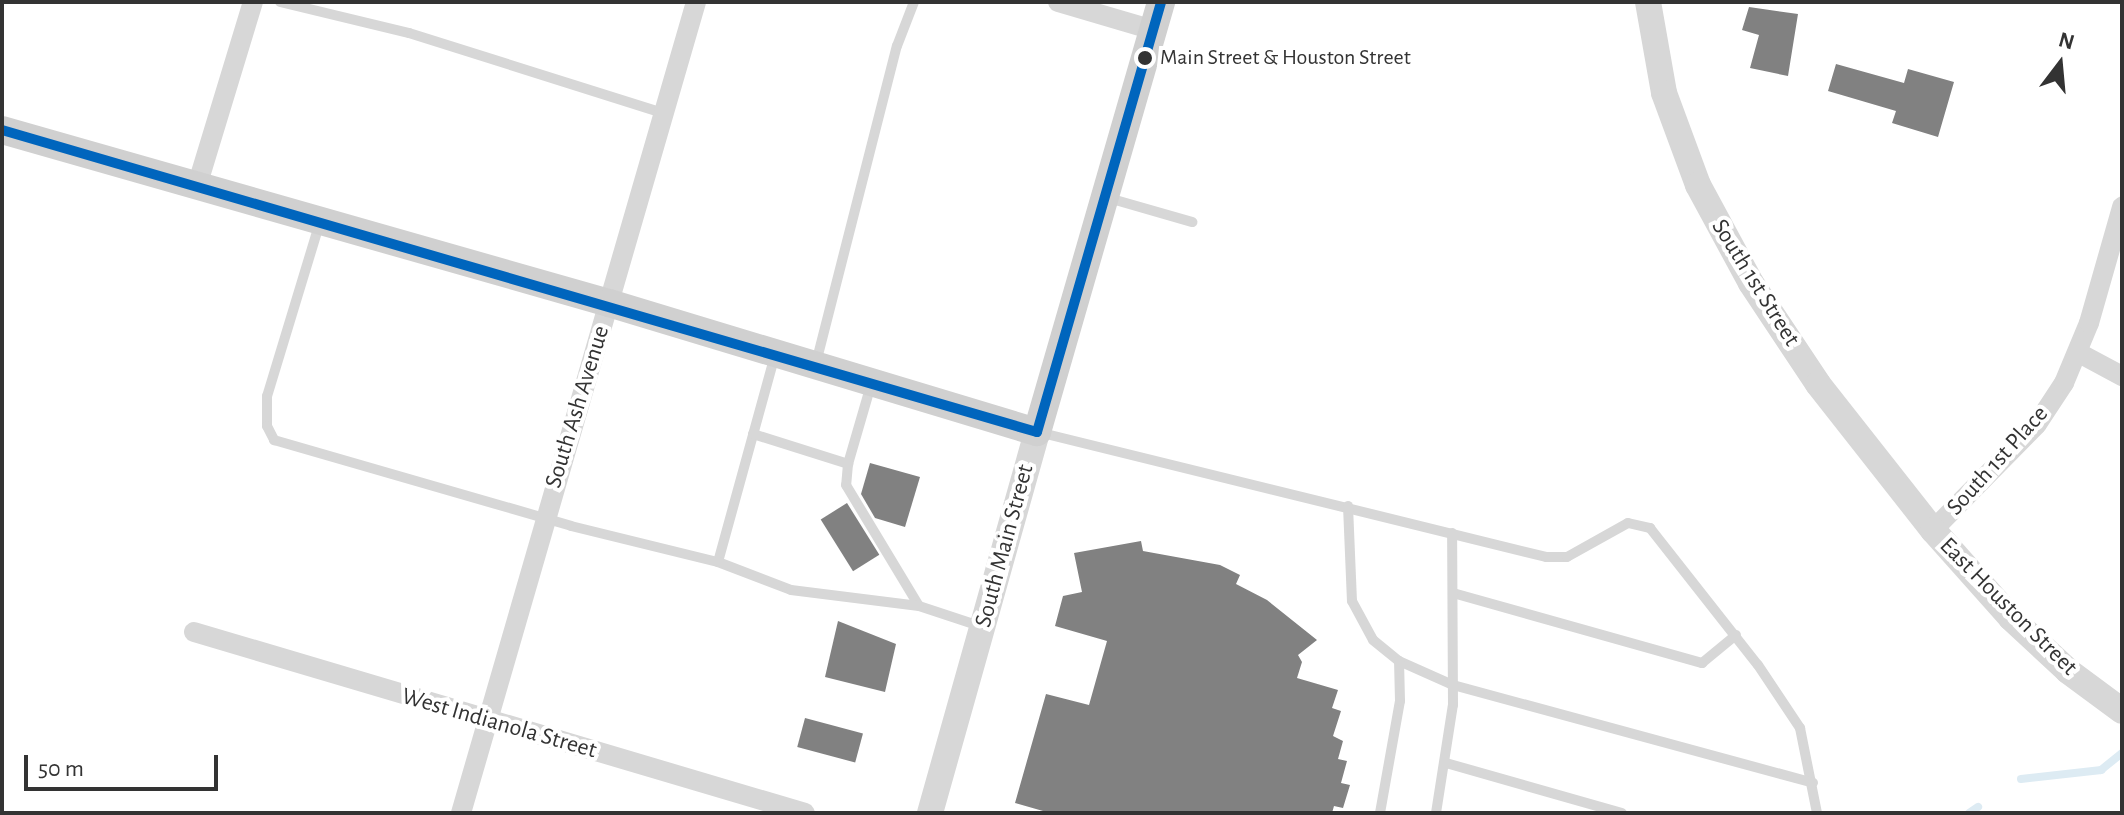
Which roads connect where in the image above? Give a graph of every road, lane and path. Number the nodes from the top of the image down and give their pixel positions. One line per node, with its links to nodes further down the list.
1 (253, 2): 11 (street)
2 (280, 2): 9 (lane)
3 (696, 2): 9 (street, South Ash Avenue)
4 (914, 2): 19 (lane)
5 (1058, 2): 8 (street)
6 (1161, 2): 8 (main road, South Main Street)
7 (1648, 2): 27 (street, South 1st Street)
8 (1153, 30): 12 (main road, South Main Street)
9 (666, 114): 16 (street, South Ash Avenue)
10 (2, 130): 11 (main road)
11 (197, 186): 14 (main road)
12 (1104, 196): 15 (lane); 22 (main road, South Main Street)
13 (2122, 207): 18 (street, South 1st Place)
14 (320, 222): 16 (main road); 26 (lane)
15 (1192, 222)
16 (609, 303): 17 (main road); 26 (street, South Ash Avenue)
17 (775, 353): 19 (main road); 23 (lane)
18 (2079, 353): 20 (street); 27 (street, South 1st Place)
19 (815, 365): 21 (main road)
20 (2122, 376)
21 (872, 382): 22 (main road); 24 (lane)
22 (1037, 432): 25 (lane); 32 (street, South Main Street)
23 (753, 434): 24 (lane); 29 (lane)
24 (848, 464): 31 (lane)
25 (1348, 506): 28 (lane); 35 (lane)
26 (545, 519): 29 (lane); 38 (street, South Ash Avenue)
27 (1933, 530): 37 (street, East Houston Street)
28 (1452, 533): 30 (lane); 34 (lane)
29 (718, 562): 31 (lane)
30 (1453, 593): 34 (lane); 36 (lane)
31 (919, 606): 32 (lane)
32 (983, 627): 43 (street, South Main Street)
33 (194, 632): 38 (street, West Indianola Street)
34 (1736, 635): 40 (lane)
35 (1399, 661): 36 (lane); 44 (lane)
36 (1453, 685): 39 (lane); 40 (lane)
37 (2122, 711)
38 (486, 721): 41 (street, South Ash Avenue); 42 (street, West Indianola Street)
39 (1446, 763): 45 (lane); 46 (lane)
40 (1813, 783): 47 (lane)
41 (461, 813)
42 (805, 813)
43 (930, 813)
44 (1380, 813)
45 (1436, 813)
46 (1622, 813)
47 (1817, 813)

